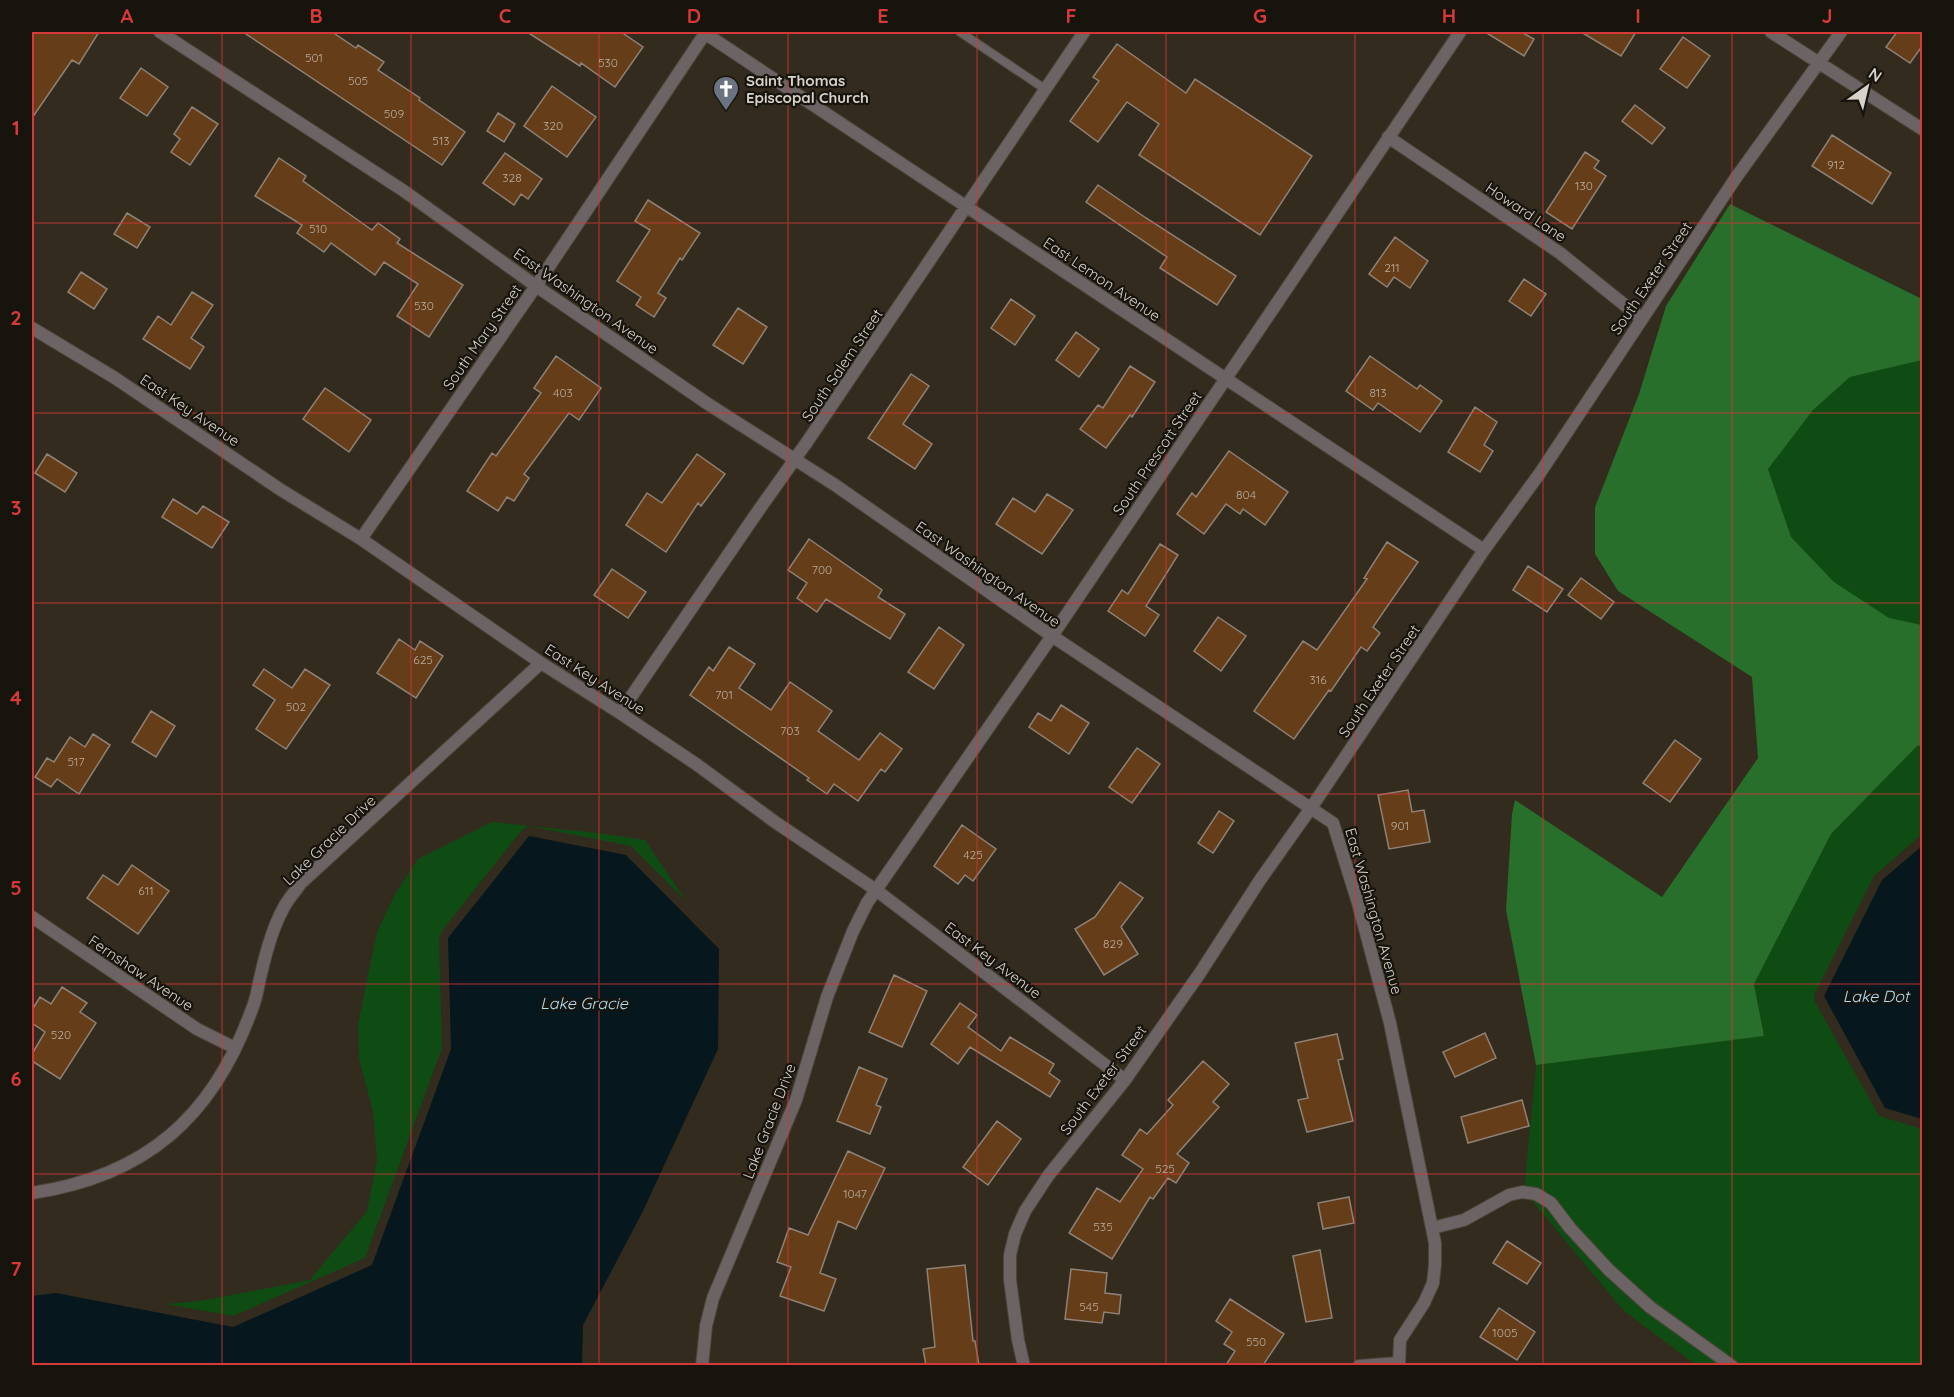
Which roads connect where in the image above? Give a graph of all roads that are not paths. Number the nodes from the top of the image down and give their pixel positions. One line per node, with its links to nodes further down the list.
1 (160, 32): 13 (street, East Washington Avenue)
2 (705, 32): 12 (street, East Lemon Avenue); 13 (street, South Mary Street)
3 (960, 32): 9 (lane)
4 (1084, 32): 9 (street, South Salem Street)
5 (1460, 32): 11 (street, South Prescott Street)
6 (1772, 32): 8 (street)
7 (1841, 32): 8 (street, South Exeter Street)
8 (1819, 63): 10 (street); 14 (street, South Exeter Street)
9 (1045, 89): 12 (street, South Salem Street)
10 (1923, 129)
11 (1388, 137): 14 (street, Howard Lane); 16 (street, South Prescott Street)
12 (967, 207): 16 (street, East Lemon Avenue); 17 (street, South Salem Street)
13 (536, 286): 17 (street, East Washington Avenue); 18 (street, South Mary Street)
14 (1642, 319): 19 (street, South Exeter Street)
15 (32, 328): 18 (street, East Key Avenue)
16 (1224, 379): 19 (street, East Lemon Avenue); 20 (street, South Prescott Street)
17 (794, 459): 20 (street, East Washington Avenue); 22 (street, South Salem Street)
18 (361, 539): 21 (street, East Key Avenue)
19 (1484, 550): 23 (street, South Exeter Street)
20 (1052, 636): 23 (street, East Washington Avenue); 24 (street, South Prescott Street)
21 (541, 663): 22 (street, East Key Avenue); 26 (street, Lake Gracie Drive)
22 (620, 713): 24 (street, East Key Avenue)
23 (1311, 808): 27 (street, South Exeter Street); 29 (street, East Washington Avenue)
24 (876, 890): 27 (street, East Key Avenue); 31 (street, Lake Gracie Drive)
25 (32, 917): 26 (street, Fernshaw Avenue)
26 (235, 1048): 28 (street, Lake Gracie Drive)
27 (1125, 1080): 32 (street, South Exeter Street)
28 (32, 1193)
29 (1432, 1228): 30 (street, East Washington Avenue); 34 (street)
30 (1399, 1364): 33 (street)
31 (702, 1365)
32 (1024, 1365)
33 (1359, 1365)
34 (1732, 1365)

